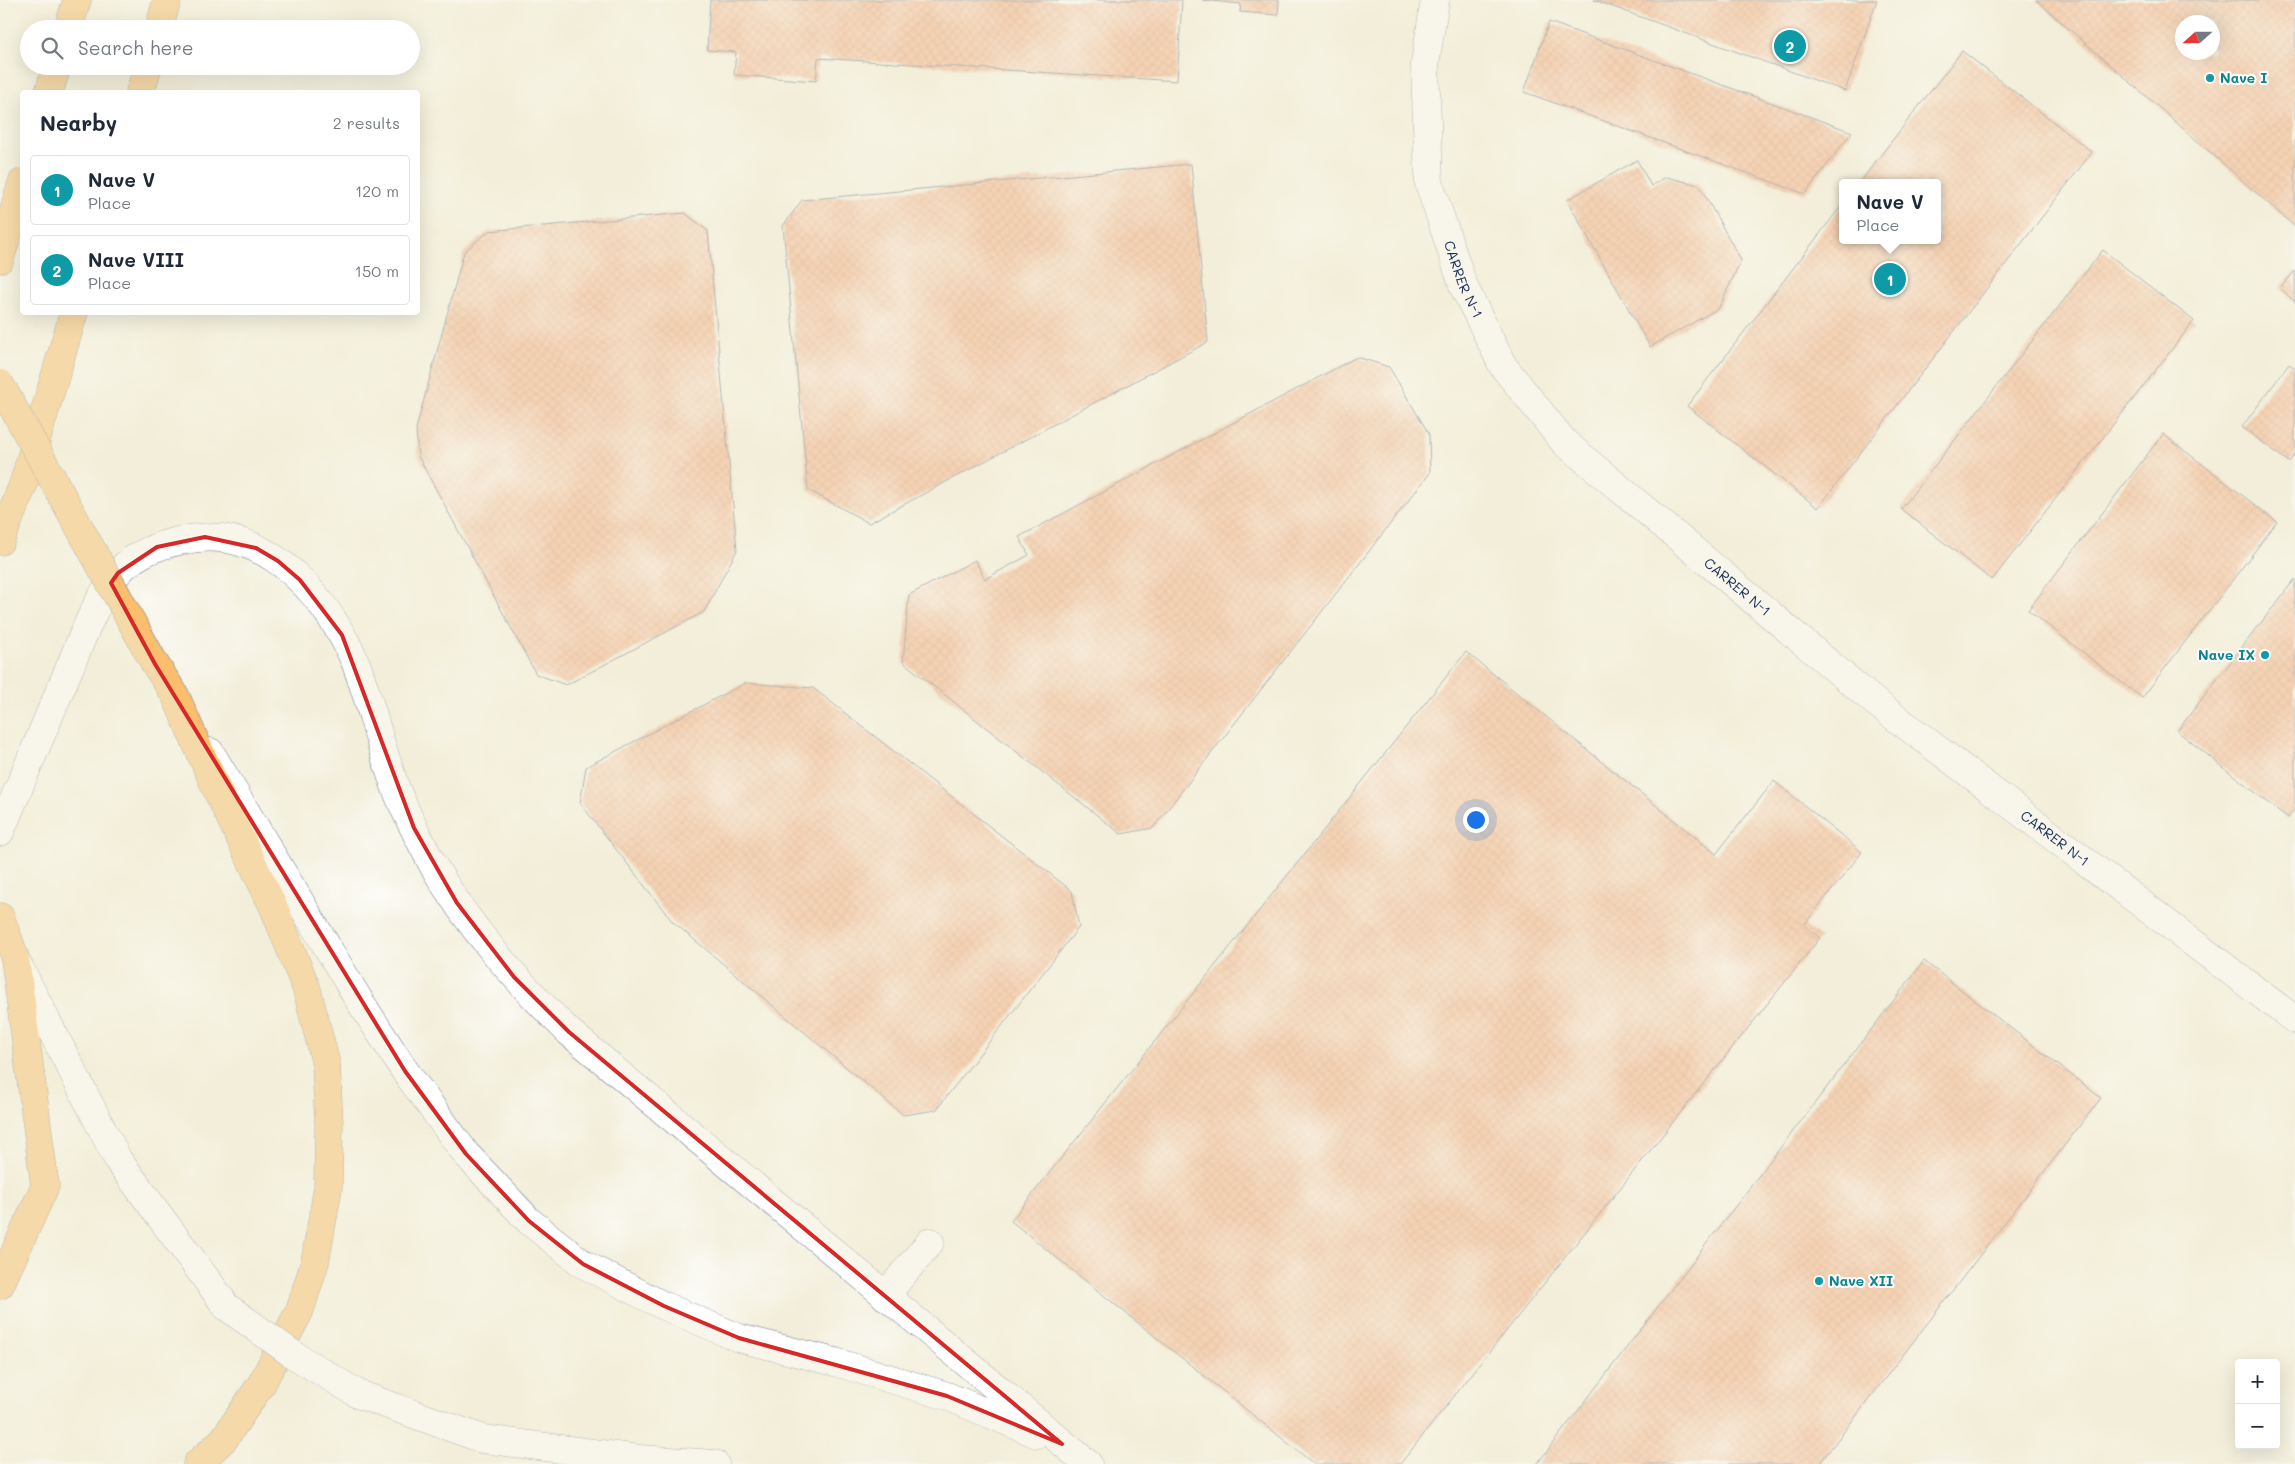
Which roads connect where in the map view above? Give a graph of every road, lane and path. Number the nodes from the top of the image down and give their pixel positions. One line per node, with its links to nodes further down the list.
1 (77, 0): 4 (highway)
2 (168, 0): 5 (highway)
3 (1435, 0): 19 (street, CARRER N-1)
4 (71, 20)
5 (162, 20)
6 (55, 75): 8 (highway)
7 (145, 75): 9 (highway)
8 (51, 90)
9 (141, 90)
10 (20, 190): 11 (highway)
11 (0, 259)
12 (73, 315): 14 (highway)
13 (0, 384): 15 (highway, bridge)
14 (0, 541)
15 (175, 694): 23 (street); 24 (highway)
16 (0, 832): 22 (street)
17 (0, 917): 18 (highway)
18 (14, 958): 21 (highway); 25 (street, bridge)
19 (2295, 1020)
20 (930, 1242): 22 (street)
21 (0, 1285)
22 (885, 1296): 23 (street)
23 (1062, 1444): 26 (street)
24 (197, 1464)
25 (715, 1464)
26 (1088, 1464)

